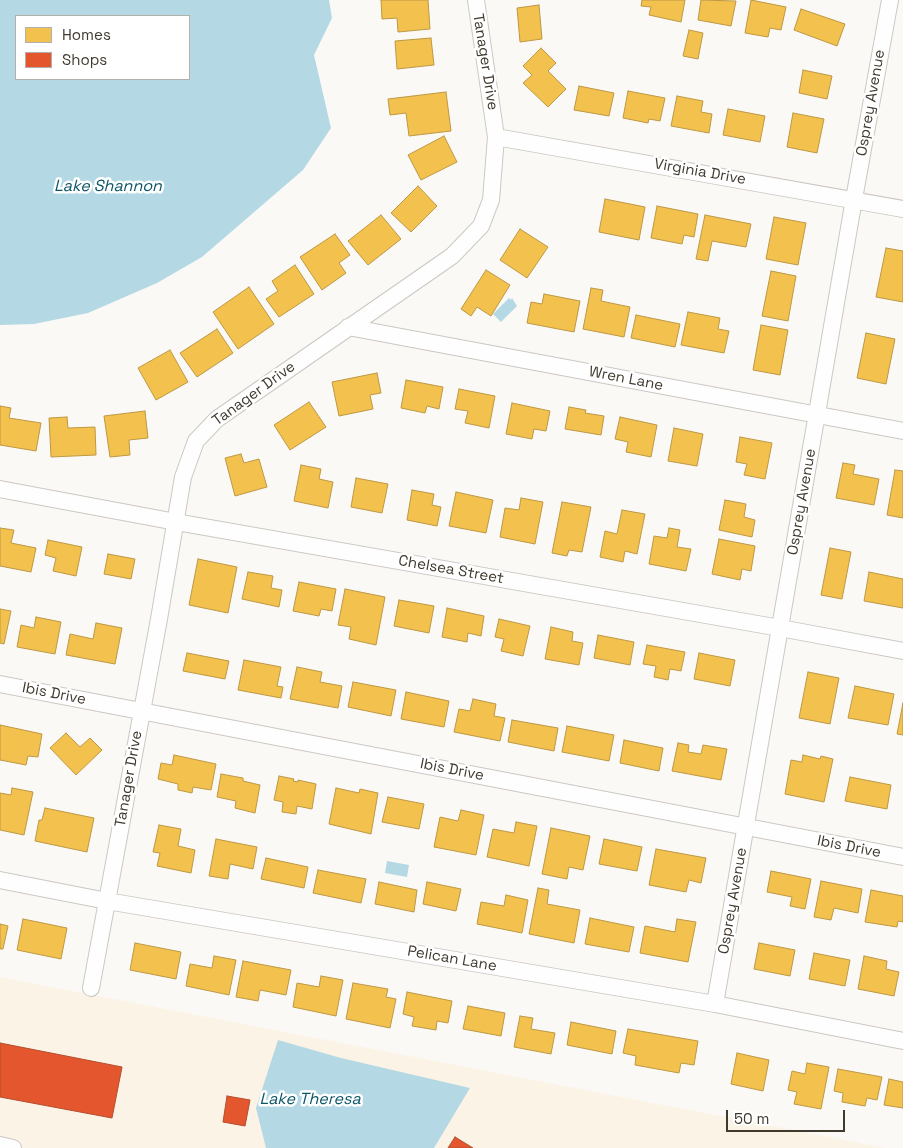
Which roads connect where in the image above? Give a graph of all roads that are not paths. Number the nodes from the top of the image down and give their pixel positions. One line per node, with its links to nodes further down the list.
1 (476, 0): 3 (street, Tanager Drive)
2 (890, 0): 4 (street, Osprey Avenue)
3 (496, 137): 4 (street, Virginia Drive); 6 (street, Tanager Drive)
4 (854, 199): 5 (street, Virginia Drive); 7 (street, Osprey Avenue)
5 (903, 208)
6 (348, 327): 7 (street, Wren Lane); 10 (street, Tanager Drive)
7 (817, 414): 8 (street, Wren Lane); 11 (street, Osprey Avenue)
8 (903, 431)
9 (0, 489): 10 (street, Chelsea Street)
10 (176, 522): 11 (street, Chelsea Street); 14 (street, Tanager Drive)
11 (780, 628): 12 (street, Chelsea Street); 15 (street, Osprey Avenue)
12 (903, 651)
13 (0, 684): 14 (street, Ibis Drive)
14 (142, 711): 15 (street, Ibis Drive); 18 (street, Tanager Drive)
15 (746, 827): 16 (street, Ibis Drive); 20 (street, Osprey Avenue)
16 (903, 857)
17 (0, 880): 18 (street, Pelican Lane)
18 (107, 901): 19 (street, Tanager Drive); 20 (street, Pelican Lane)
19 (91, 988)
20 (715, 1004): 21 (street, Pelican Lane)
21 (903, 1041)
22 (0, 1146): 23 (street)
23 (13, 1148)

